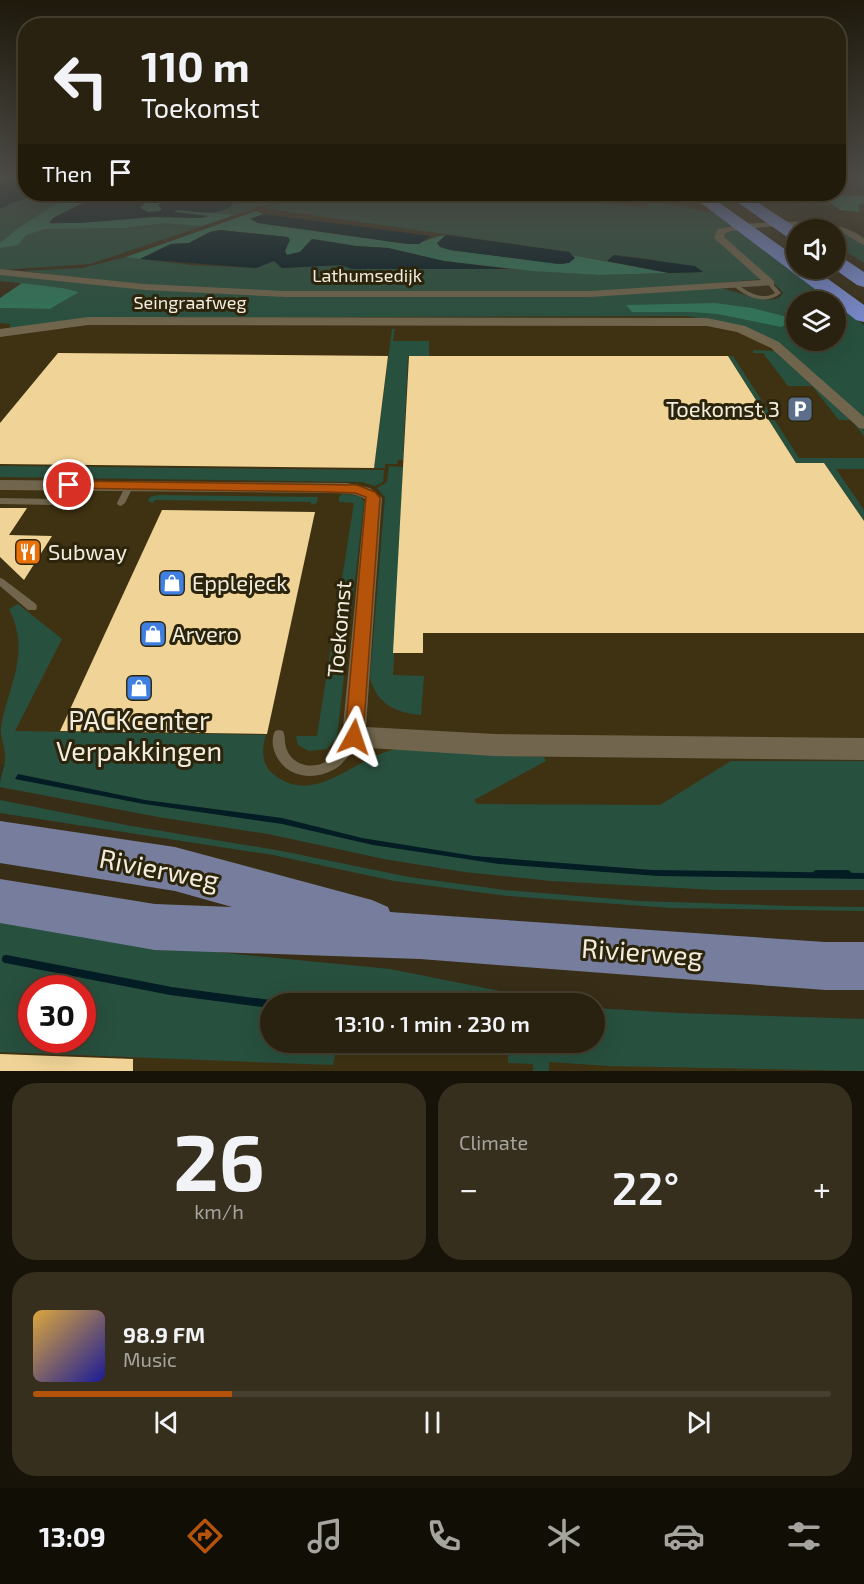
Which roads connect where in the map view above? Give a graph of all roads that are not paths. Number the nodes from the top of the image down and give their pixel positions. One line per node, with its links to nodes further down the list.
1 (730, 229): 8 (street, Lathumsedijk)
2 (841, 229): 4 (street, Lathumsedijk)
3 (757, 230): 5 (highway); 6 (highway)
4 (864, 242)
5 (786, 246)
6 (786, 257)
7 (846, 269): 11 (highway)
8 (0, 272)
9 (815, 279): 13 (highway)
10 (836, 279): 12 (highway)
11 (864, 281)
12 (864, 299)
13 (864, 315)
14 (0, 333): 15 (street, Seingraafweg)
15 (864, 425)
16 (0, 484): 22 (street, Toekomst)
17 (0, 501): 18 (lane)
18 (54, 502)
19 (0, 581): 20 (lane)
20 (32, 607)
21 (279, 735): 22 (lane)
22 (354, 737): 23 (street)
23 (864, 749)
24 (0, 842): 26 (main road, Rivierweg)
25 (0, 902): 26 (main road, Rivierweg)
26 (420, 936): 27 (main road, Rivierweg)
27 (864, 966)

